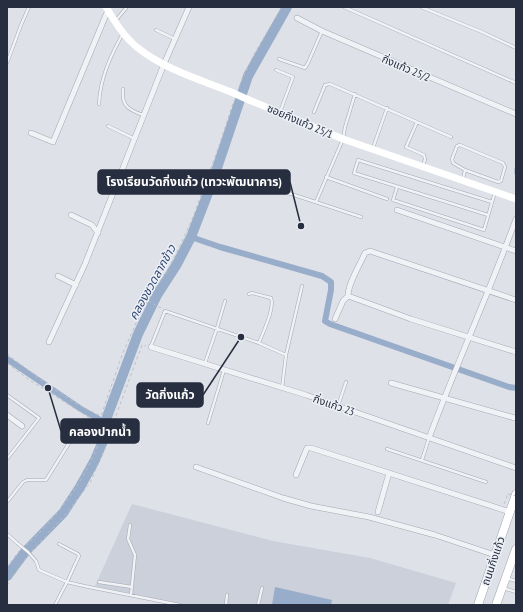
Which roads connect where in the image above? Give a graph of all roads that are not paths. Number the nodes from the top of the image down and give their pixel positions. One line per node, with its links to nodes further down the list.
1 (30, 7): 15 (lane)
2 (127, 7): 8 (lane)
3 (189, 7): 12 (street)
4 (344, 7): 18 (lane)
5 (421, 7): 13 (lane)
6 (107, 9): 8 (street, ซอยกิ่งแก้ว 25/1); 29 (street)
7 (297, 18): 10 (street, กิ่งแก้ว 25/2)
8 (114, 21): 11 (street, ซอยกิ่งแก้ว 25/1)
9 (156, 30): 12 (lane)
10 (322, 32): 14 (lane); 25 (street, กิ่งแก้ว 25/2)
11 (124, 33): 16 (street, ซอยกิ่งแก้ว 25/1); 21 (lane)
12 (175, 39): 16 (street)
13 (516, 48)
14 (279, 59)
15 (7, 63)
16 (164, 64): 23 (street, ซอยกิ่งแก้ว 25/1, bridge); 26 (street)
17 (276, 70): 23 (lane)
18 (516, 83)
19 (123, 89): 26 (lane)
20 (355, 94): 22 (lane); 24 (lane); 32 (lane)
21 (99, 104)
22 (387, 108): 27 (lane); 33 (lane)
23 (280, 112): 32 (street, ซอยกิ่งแก้ว 25/1)
24 (314, 112)
25 (516, 114)
26 (144, 116): 31 (street)
27 (416, 122): 30 (lane); 34 (lane)
28 (108, 126): 31 (lane)
29 (31, 133)
30 (451, 137)
31 (135, 139): 52 (street)
32 (343, 139): 33 (street, ซอยกิ่งแก้ว 25/1); 38 (lane)
33 (373, 149): 34 (street, ซอยกิ่งแก้ว 25/1)
34 (423, 167): 39 (street, ซอยกิ่งแก้ว 25/1)
35 (516, 169): 37 (lane)
36 (465, 170): 36 (lane); 39 (lane)
37 (516, 173)
38 (326, 177): 43 (lane); 45 (lane)
39 (462, 181): 42 (street, ซอยกิ่งแก้ว 25/1)
40 (397, 187): 46 (lane); 49 (lane); 49 (lane)
41 (273, 188): 45 (lane)
42 (495, 192): 44 (street, ซอยกิ่งแก้ว 25/1); 46 (lane)
43 (388, 199)
44 (516, 199)
45 (316, 202): 50 (lane)
46 (492, 202): 49 (lane)
47 (397, 210): 53 (street)
48 (71, 215): 52 (street)
49 (488, 215)
50 (361, 216)
51 (516, 219): 53 (street)
52 (98, 233): 56 (street)
53 (506, 247): 54 (street); 58 (street)
54 (516, 251)
55 (58, 276): 56 (street)
56 (76, 285): 66 (street)
57 (302, 286): 70 (lane)
58 (488, 291): 60 (street); 61 (street); 65 (street)
59 (249, 294): 67 (lane)
60 (348, 296): 63 (street); 65 (street)
61 (516, 300)
62 (225, 301): 64 (lane)
63 (335, 319)
64 (217, 328): 67 (lane); 68 (lane); 71 (lane)
65 (469, 338): 69 (street); 77 (street)
66 (49, 342)
67 (259, 343): 70 (lane)
68 (150, 347): 71 (street, กิ่งแก้ว 23)
69 (516, 352)
70 (286, 354): 75 (lane)
71 (205, 364): 72 (street, กิ่งแก้ว 23)
72 (224, 370): 75 (street, กิ่งแก้ว 23); 82 (lane)
73 (346, 382): 78 (lane)
74 (391, 383): 77 (street)
75 (282, 388): 78 (street, กิ่งแก้ว 23)
76 (7, 395): 86 (lane)
77 (444, 398): 80 (street); 84 (street)
78 (337, 406): 84 (street, กิ่งแก้ว 23)
79 (7, 415): 83 (street)
80 (515, 418)
81 (98, 423): 94 (lane)
82 (208, 423)
83 (22, 426)
84 (429, 438): 87 (lane); 89 (street, กิ่งแก้ว 23)
85 (388, 449): 87 (lane)
86 (7, 459)
87 (422, 460): 92 (lane)
88 (196, 467): 101 (street)
89 (516, 468)
90 (389, 474): 91 (street); 95 (street); 96 (street)
91 (296, 475)
92 (486, 482)
93 (513, 495): 96 (main road, ถนนกิ่งแก้ว)
94 (7, 502)
95 (378, 512)
96 (510, 512): 101 (main road, ถนนกิ่งแก้ว)
97 (130, 525): 106 (lane)
98 (7, 534): 104 (lane, bridge)
99 (59, 544): 104 (lane)
100 (516, 549): 102 (main road, ถนนกิ่งแก้ว)
101 (495, 556): 116 (main road, ถนนกิ่งแก้ว)
102 (506, 578): 103 (lane); 107 (main road, ถนนกิ่งแก้ว)
103 (516, 581)
104 (67, 582): 110 (lane); 112 (lane)
105 (98, 582): 106 (lane)
106 (132, 587): 110 (lane)
107 (502, 587): 109 (lane); 117 (main road, ถนนกิ่งแก้ว)
108 (262, 588): 115 (lane)
109 (516, 592)
110 (131, 595): 113 (lane)
111 (227, 595): 114 (lane)
112 (55, 605)
113 (180, 605)
114 (226, 605)
115 (258, 605)
116 (478, 605)
117 (496, 605)

